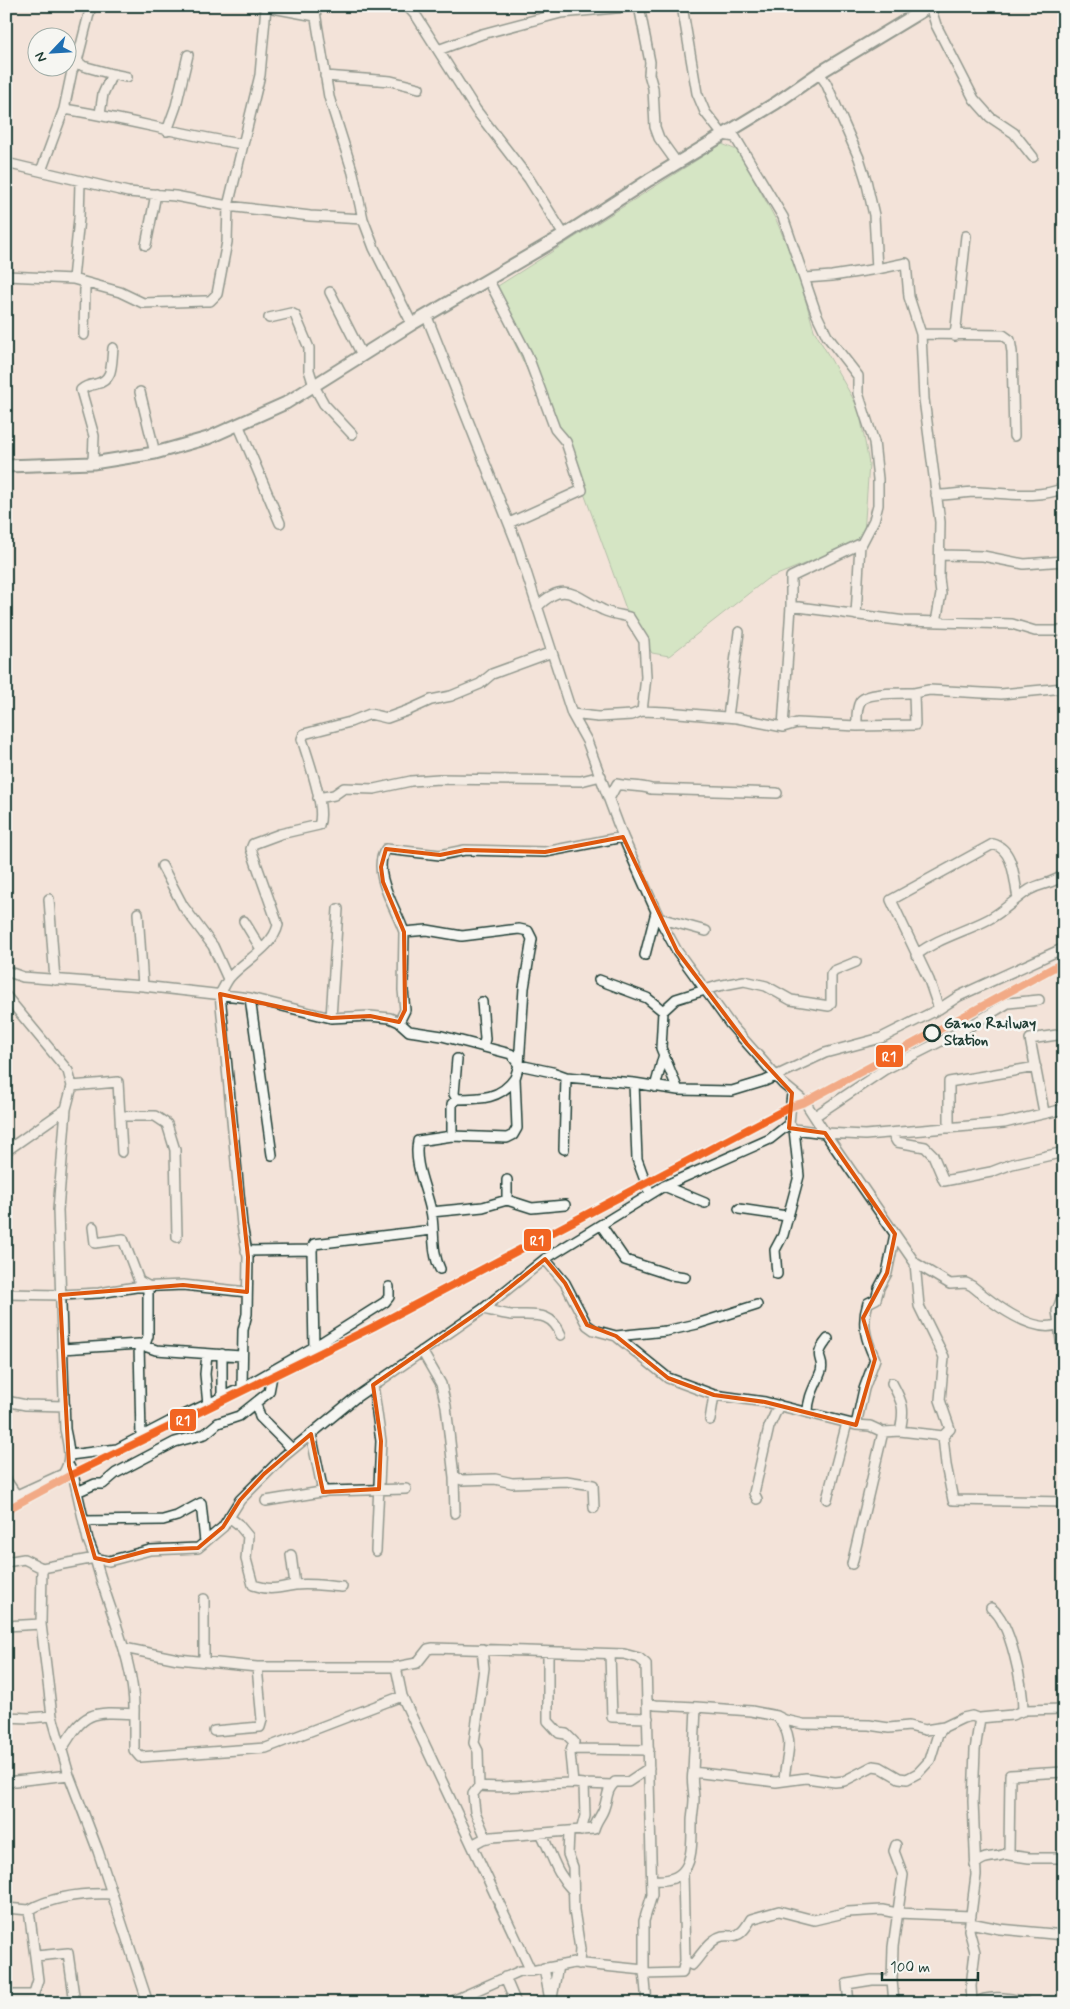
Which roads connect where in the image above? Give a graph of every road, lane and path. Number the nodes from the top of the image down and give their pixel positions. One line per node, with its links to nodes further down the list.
1 (91, 6): 11 (street)
2 (314, 6): 8 (street)
3 (407, 6): 9 (street)
4 (638, 6): 9 (street); 26 (street)
5 (682, 6): 22 (street)
6 (930, 6): 13 (main road); 24 (street)
7 (264, 7): 8 (street); 23 (street)
8 (315, 16): 15 (street)
9 (438, 50): 32 (street)
10 (188, 55): 21 (street)
11 (78, 57)
12 (78, 62): 14 (street)
13 (819, 73): 22 (main road); 35 (street)
14 (112, 74): 16 (street); 20 (street)
15 (325, 76): 18 (street); 31 (street)
16 (127, 77)
17 (71, 78): 19 (street)
18 (418, 88)
19 (64, 109): 20 (street); 27 (street)
20 (100, 114): 21 (street)
21 (166, 131): 23 (street)
22 (723, 135): 26 (main road); 37 (street)
23 (242, 144): 30 (street)
24 (1033, 157)
25 (6, 163): 27 (street)
26 (677, 163): 32 (main road)
27 (41, 171): 28 (street)
28 (80, 182): 29 (street); 38 (street)
29 (156, 194): 30 (street); 34 (street)
30 (228, 206): 31 (street); 40 (street)
31 (363, 219): 44 (street)
32 (564, 235): 39 (main road)
33 (966, 236): 47 (street)
34 (146, 245)
35 (876, 269): 37 (street); 45 (street)
36 (6, 276): 38 (street)
37 (805, 278): 62 (street)
38 (73, 279): 40 (street)
39 (488, 279): 42 (main road); 61 (street)
40 (82, 282): 46 (street)
41 (330, 292): 49 (street)
42 (427, 316): 44 (main road); 61 (street)
43 (270, 318): 50 (street)
44 (412, 324): 49 (main road)
45 (921, 334): 47 (street); 59 (street)
46 (84, 335)
47 (955, 336): 54 (street)
48 (113, 348): 56 (street)
49 (362, 355): 50 (main road)
50 (314, 386): 52 (main road); 53 (street)
51 (140, 392): 55 (street)
52 (238, 424): 55 (main road); 60 (street)
53 (352, 434)
54 (1014, 436)
55 (155, 453): 56 (main road)
56 (93, 463): 57 (main road)
57 (6, 466)
58 (1064, 488): 59 (street)
59 (936, 495): 63 (street)
60 (280, 523)
61 (509, 523): 66 (street)
62 (861, 545): 65 (street); 67 (street)
63 (941, 555): 64 (street); 68 (street)
64 (1064, 561)
65 (790, 606): 67 (street); 78 (street)
66 (537, 607): 71 (street); 74 (street)
67 (856, 615): 68 (street)
68 (936, 622): 69 (street)
69 (1064, 631)
70 (739, 632): 76 (street)
71 (552, 652): 75 (street); 81 (street)
72 (1064, 688): 73 (street)
73 (914, 692): 77 (street); 77 (street)
74 (642, 711): 75 (street); 76 (street)
75 (572, 714): 79 (street)
76 (728, 717): 78 (street)
77 (857, 726): 78 (street)
78 (783, 727)
79 (601, 776): 81 (street); 82 (street)
80 (777, 793): 82 (street)
81 (318, 798): 95 (street)
82 (609, 799): 83 (street)
83 (623, 837): 90 (street); 93 (street)
84 (162, 866): 100 (street)
85 (1064, 875): 86 (street)
86 (1018, 898): 97 (street); 97 (street)
87 (49, 899): 101 (street)
88 (338, 909): 112 (street)
89 (138, 913): 103 (street)
90 (657, 915): 92 (street); 96 (street); 104 (street)
91 (244, 921): 95 (street)
92 (706, 931)
93 (404, 932): 113 (street); 118 (street)
94 (1064, 948): 110 (street)
95 (261, 949): 100 (street)
96 (645, 955)
97 (916, 955): 110 (street)
98 (856, 962): 104 (street)
99 (6, 971): 101 (street)
100 (228, 979): 105 (street)
101 (55, 980): 103 (street)
102 (600, 980): 111 (street)
103 (143, 986): 105 (street)
104 (706, 991): 111 (street); 120 (street)
105 (220, 994): 107 (street); 159 (street)
106 (6, 996): 124 (street)
107 (250, 998): 112 (street); 143 (street)
108 (1039, 1000): 133 (street)
109 (482, 1002): 115 (street)
110 (940, 1009): 120 (street)
111 (663, 1011): 116 (street)
112 (331, 1018): 113 (street)
113 (399, 1022): 115 (street)
114 (1064, 1034): 119 (street)
115 (483, 1047): 118 (street)
116 (664, 1054): 125 (street); 126 (street)
117 (457, 1059): 128 (street)
118 (519, 1065): 121 (street); 122 (street)
119 (1036, 1067): 131 (street); 135 (street)
120 (775, 1076): 126 (street); 127 (street)
121 (515, 1078): 128 (street); 138 (street)
122 (566, 1078): 123 (street); 139 (street)
123 (634, 1083): 125 (street); 146 (street)
124 (72, 1086): 129 (street); 132 (street)
125 (655, 1087): 126 (street)
126 (678, 1090)
127 (792, 1093): 133 (street); 134 (street)
128 (457, 1098): 138 (street)
129 (66, 1109): 140 (street); 170 (street)
130 (1064, 1109): 131 (street)
131 (1044, 1112): 135 (street)
132 (120, 1116): 141 (street); 157 (street)
133 (814, 1116): 136 (street)
134 (792, 1126): 136 (street); 145 (street); 152 (street)
135 (950, 1128): 137 (street)
136 (825, 1133): 137 (street); 156 (street)
137 (892, 1133): 142 (street)
138 (452, 1136): 151 (street)
139 (564, 1149)
140 (6, 1151)
141 (122, 1152)
142 (1064, 1152)
143 (272, 1155)
144 (507, 1180): 147 (street)
145 (664, 1186): 146 (street); 148 (street)
146 (650, 1194): 153 (street)
147 (507, 1200): 149 (street); 151 (street)
148 (705, 1203)
149 (565, 1205)
150 (739, 1209): 152 (street)
151 (431, 1212): 155 (street)
152 (788, 1216): 163 (street)
153 (601, 1225): 160 (street); 164 (street)
154 (93, 1227): 165 (street)
155 (432, 1230): 158 (street); 162 (street)
156 (895, 1234): 161 (street); 198 (street)
157 (177, 1238)
158 (312, 1250): 159 (street); 178 (street)
159 (246, 1251): 167 (street)
160 (545, 1259): 172 (street); 175 (street)
161 (915, 1263): 173 (street); 203 (street)
162 (440, 1269)
163 (776, 1274)
164 (685, 1277)
165 (148, 1286): 167 (street); 170 (street); 177 (street)
166 (389, 1287): 178 (street)
167 (247, 1292): 183 (street)
168 (1064, 1292): 173 (street)
169 (6, 1294): 170 (street)
170 (60, 1294): 179 (street)
171 (757, 1305): 175 (street)
172 (483, 1309): 174 (street); 180 (street)
173 (1059, 1324): 184 (street)
174 (562, 1336)
175 (616, 1336): 189 (street)
176 (828, 1339): 196 (street)
177 (141, 1345): 179 (street); 181 (street); 202 (street)
178 (314, 1347): 185 (street)
179 (62, 1349): 195 (street)
180 (422, 1351): 187 (street); 207 (street)
181 (206, 1354): 182 (street); 193 (street)
182 (222, 1354): 183 (street); 190 (street)
183 (241, 1356): 188 (street)
184 (1064, 1365)
185 (273, 1371): 188 (street); 192 (street)
186 (892, 1384): 199 (street)
187 (373, 1385): 201 (street); 209 (street)
188 (242, 1388): 190 (street)
189 (714, 1395): 194 (street); 197 (street)
190 (222, 1397): 193 (street)
191 (6, 1401): 195 (street)
192 (256, 1404): 204 (street); 211 (street)
193 (208, 1405): 202 (street)
194 (780, 1405): 196 (street); 214 (street)
195 (65, 1406): 205 (street)
196 (808, 1412): 198 (street)
197 (710, 1420)
198 (852, 1424): 200 (street); 215 (street)
199 (900, 1431): 200 (street); 203 (street)
200 (883, 1432): 228 (street)
201 (310, 1434): 204 (street); 212 (street)
202 (141, 1436): 205 (street)
203 (943, 1436): 218 (street)
204 (292, 1449): 221 (street)
205 (70, 1455): 206 (street)
206 (69, 1466): 211 (street); 213 (street)
207 (454, 1478): 219 (street); 220 (street)
208 (6, 1480): 213 (street)
209 (379, 1489): 210 (street); 212 (street); 224 (street)
210 (406, 1489)
211 (78, 1492): 222 (street)
212 (323, 1492): 217 (street)
213 (17, 1496): 216 (street)
214 (757, 1499)
215 (827, 1499)
216 (6, 1500)
217 (266, 1501)
218 (1064, 1502)
219 (594, 1508)
220 (454, 1513)
221 (229, 1517): 223 (street); 230 (street)
222 (84, 1521): 223 (street); 226 (street)
223 (205, 1542): 226 (street)
224 (376, 1551)
225 (291, 1554): 230 (street)
226 (95, 1558): 229 (street); 236 (street)
227 (6, 1562): 229 (street)
228 (852, 1564)
229 (42, 1568): 234 (street)
230 (295, 1585): 231 (street)
231 (342, 1587)
232 (204, 1599): 240 (street)
233 (991, 1608): 248 (street)
234 (41, 1624): 235 (street); 251 (street)
235 (6, 1626)
236 (124, 1648): 240 (street); 243 (street)
237 (482, 1649): 238 (street); 242 (street); 270 (street)
238 (548, 1652): 239 (street); 259 (street)
239 (610, 1654): 245 (street); 254 (street)
240 (204, 1661): 241 (street)
241 (257, 1666): 242 (street); 257 (street)
242 (396, 1667): 244 (street)
243 (134, 1696): 249 (street); 250 (street)
244 (402, 1696): 250 (street); 275 (street)
245 (648, 1703): 246 (street); 254 (street)
246 (696, 1707): 252 (street); 262 (street)
247 (1064, 1709): 248 (street)
248 (1023, 1711): 255 (street)
249 (118, 1712): 250 (street); 258 (street)
250 (134, 1714)
251 (52, 1716): 253 (street); 258 (street)
252 (777, 1716): 256 (street); 265 (street)
253 (6, 1717)
254 (648, 1718): 260 (street)
255 (980, 1719): 256 (street); 279 (street)
256 (944, 1727): 265 (street)
257 (214, 1731)
258 (62, 1749): 264 (street)
259 (573, 1749): 260 (street); 267 (street)
260 (649, 1750): 261 (street)
261 (649, 1768): 269 (street); 281 (street)
262 (693, 1772): 265 (street); 280 (street)
263 (1064, 1772): 277 (street)
264 (69, 1775): 266 (street); 283 (street)
265 (784, 1780)
266 (6, 1782)
267 (572, 1783): 268 (street); 270 (street)
268 (584, 1784): 269 (street); 271 (street)
269 (612, 1785): 271 (street)
270 (479, 1786): 274 (street)
271 (581, 1831): 272 (street)
272 (569, 1833): 273 (street); 282 (street)
273 (542, 1835): 274 (street); 282 (street)
274 (486, 1838): 275 (street)
275 (472, 1845): 294 (street)
276 (896, 1845): 286 (street)
277 (1010, 1852): 278 (street); 279 (street)
278 (1064, 1858)
279 (975, 1865): 287 (street)
280 (684, 1872): 281 (street); 290 (street)
281 (652, 1880): 295 (street)
282 (574, 1892): 291 (street)
283 (112, 1894): 285 (street); 301 (street)
284 (6, 1908): 285 (street)
285 (29, 1910): 289 (street)
286 (897, 1914): 287 (street); 290 (street); 297 (street)
287 (971, 1919): 288 (street); 308 (street)
288 (1064, 1935)
289 (36, 1956): 299 (street); 300 (street)
290 (685, 1961): 295 (street)
291 (579, 1964): 292 (street); 295 (street)
292 (558, 1966): 293 (street); 304 (street)
293 (544, 1968): 294 (street); 304 (street)
294 (531, 1971): 296 (street)
295 (644, 1972): 305 (street)
296 (505, 1977): 302 (street); 303 (street)
297 (892, 1980): 306 (street); 307 (street)
298 (6, 1995): 299 (street)
299 (32, 1999)
300 (75, 2003)
301 (148, 2003)
302 (448, 2003)
303 (516, 2003)
304 (551, 2003)
305 (646, 2003)
306 (849, 2003)
307 (894, 2003)
308 (973, 2003): 309 (street)
309 (1028, 2003)

